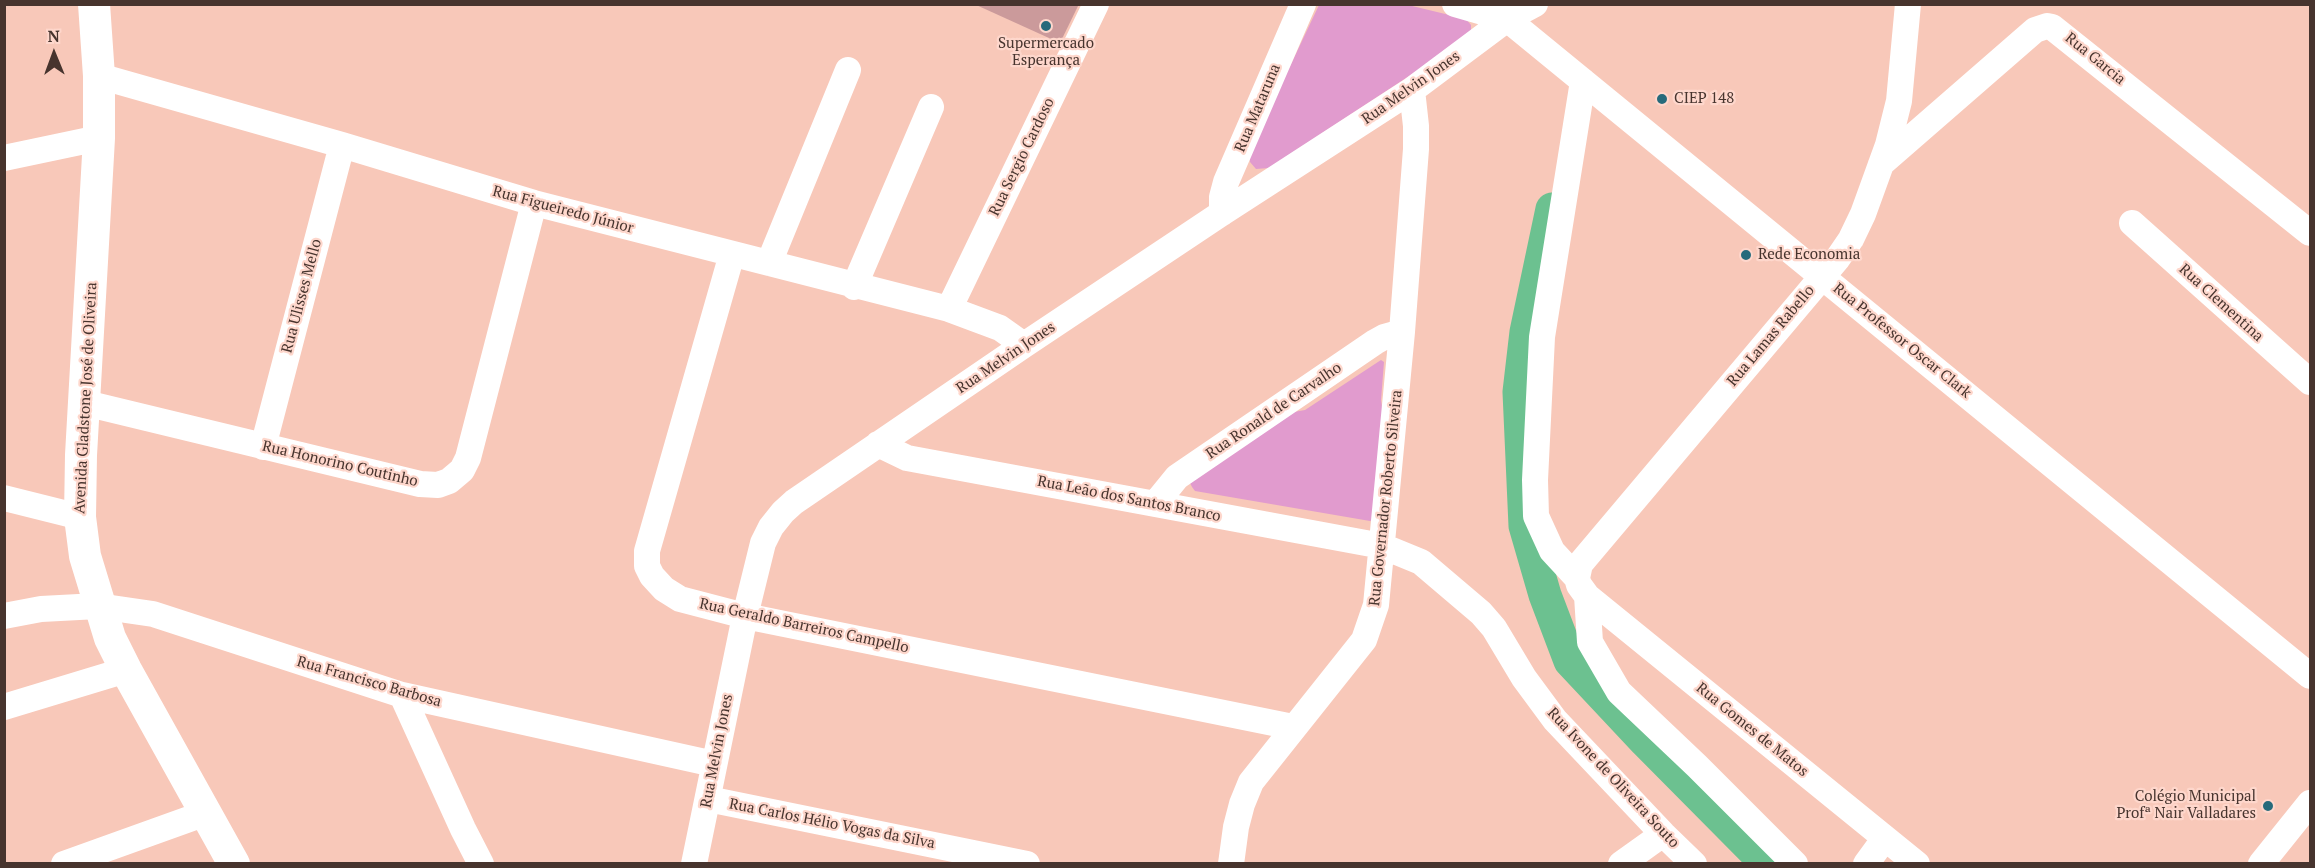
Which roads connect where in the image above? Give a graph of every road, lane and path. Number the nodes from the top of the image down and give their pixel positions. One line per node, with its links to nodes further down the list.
1 (94, 4): 9 (main road, Avenida Gladstone José de Oliveira)
2 (1096, 4): 25 (street, Rua Sergio Cardoso)
3 (1303, 4): 18 (street, Rua Mataruna)
4 (1455, 4): 7 (street, Rua Professor Oscar Clark)
5 (1535, 4): 7 (street, Rua Melvin Jones)
6 (1908, 4): 16 (street, Rua Lamas Rabello)
7 (1507, 19): 10 (street, Rua Professor Oscar Clark); 11 (street, Rua Melvin Jones)
8 (848, 70): 22 (street)
9 (99, 76): 13 (main road, Avenida Gladstone José de Oliveira); 14 (street, Rua Figueiredo Júnior)
10 (1583, 81): 23 (street, Rua Professor Oscar Clark); 36 (street, Rua Gomes de Matos)
11 (1412, 90): 18 (street, Rua Melvin Jones); 26 (street, Rua Governador Roberto Silveira)
12 (931, 107): 24 (street)
13 (99, 138): 15 (street); 29 (main road, Avenida Gladstone José de Oliveira)
14 (342, 145): 17 (street, Rua Figueiredo Júnior); 31 (street, Rua Ulisses Mello)
15 (4, 158)
16 (1881, 164): 20 (street, Rua Garcia); 23 (street, Rua Lamas Rabello)
17 (534, 203): 21 (street, Rua Figueiredo Júnior); 31 (street, Rua Honorino Coutinho)
18 (1222, 213): 27 (street, Rua Melvin Jones)
19 (2132, 223): 28 (street, Rua Clementina)
20 (2310, 233)
21 (732, 254): 22 (street, Rua Figueiredo Júnior); 39 (street, Rua Geraldo Barreiros Campello)
22 (769, 263): 24 (street, Rua Figueiredo Júnior)
23 (1821, 275): 36 (street, Rua Lamas Rabello); 41 (street, Rua Professor Oscar Clark)
24 (854, 286): 25 (street, Rua Figueiredo Júnior)
25 (949, 309): 27 (street, Rua Figueiredo Júnior)
26 (1402, 332): 33 (street, Rua Ronald de Carvalho); 35 (street, Rua Governador Roberto Silveira)
27 (1024, 345): 30 (street, Rua Melvin Jones)
28 (2310, 382)
29 (85, 403): 31 (street, Rua Honorino Coutinho); 34 (main road, Avenida Gladstone José de Oliveira)
30 (878, 444): 33 (street, Rua Leão dos Santos Branco); 39 (street, Rua Melvin Jones)
31 (263, 447)
32 (4, 498): 34 (street)
33 (1155, 504): 35 (street, Rua Leão dos Santos Branco)
34 (80, 517): 37 (main road, Avenida Gladstone José de Oliveira)
35 (1382, 546): 44 (street, Rua Governador Roberto Silveira); 49 (street, Rua Ivone de Oliveira Souto)
36 (1582, 587): 50 (street, Rua Gomes de Matos); 59 (street)
37 (98, 606): 38 (street, Rua Francisco Barbosa); 40 (main road, Avenida Gladstone José de Oliveira); 42 (street, Rua Francisco Barbosa)
38 (4, 616)
39 (745, 616): 44 (street, Rua Geraldo Barreiros Campello); 45 (street, Rua Melvin Jones)
40 (126, 670): 43 (street); 48 (main road, Avenida Gladstone José de Oliveira)
41 (2310, 676)
42 (402, 695): 45 (street, Rua Francisco Barbosa); 53 (street)
43 (4, 707)
44 (1293, 727): 56 (street, Rua Governador Roberto Silveira)
45 (714, 764): 46 (street, Rua Melvin Jones)
46 (708, 799): 54 (street, Rua Melvin Jones); 55 (street, Rua Carlos Hélio Vogas da Silva)
47 (2310, 803): 62 (street)
48 (206, 813): 51 (street); 52 (main road, Avenida Gladstone José de Oliveira)
49 (1663, 834): 57 (street); 58 (street, Rua Ivone de Oliveira Souto)
50 (1886, 838): 60 (street); 61 (street, Rua Gomes de Matos)
51 (64, 864)
52 (234, 864)
53 (481, 864)
54 (694, 864)
55 (1027, 864)
56 (1231, 864)
57 (1621, 864)
58 (1694, 864)
59 (1795, 864)
60 (1866, 864)
61 (1917, 864)
62 (2261, 864)

